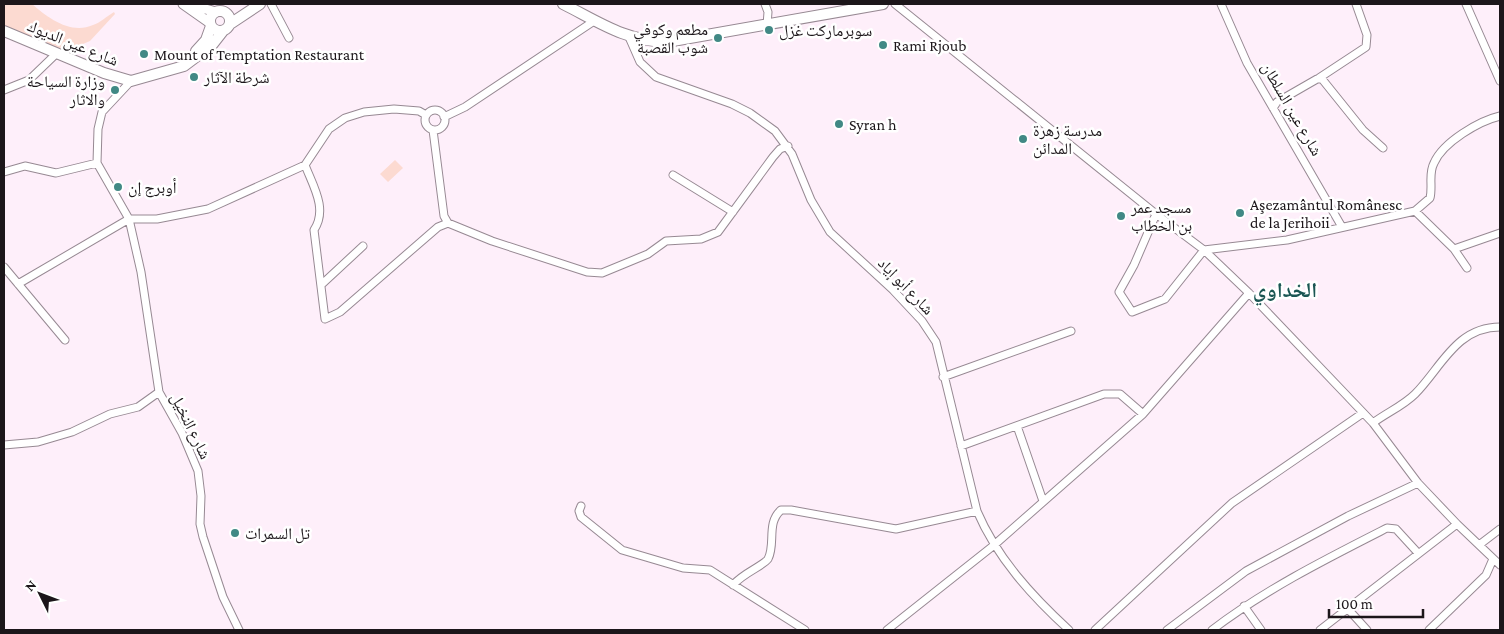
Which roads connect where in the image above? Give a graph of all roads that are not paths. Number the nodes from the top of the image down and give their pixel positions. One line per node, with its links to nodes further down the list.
1 (183, 4): 14 (street)
2 (188, 4): 12 (street)
3 (258, 4): 12 (main road); 16 (main road)
4 (270, 4): 19 (street)
5 (563, 4): 13 (main road)
6 (765, 4): 15 (street)
7 (883, 4): 15 (main road)
8 (895, 4): 41 (street)
9 (1221, 4): 28 (street, شارع عين السلطان)
10 (1356, 4): 21 (street)
11 (1466, 4): 24 (street)
12 (220, 12): 14 (main road); 16 (main road)
13 (594, 21): 18 (main road); 31 (street)
14 (210, 24): 16 (main road); 22 (main road)
15 (767, 25): 18 (main road)
16 (226, 27): 22 (main road)
17 (4, 31): 20 (main road, شارع عين الديوك)
18 (629, 37): 33 (street, شارع أبو إياد)
19 (289, 38)
20 (56, 53): 25 (main road, شارع عين الديوك); 27 (street)
21 (1330, 71): 23 (street); 26 (street)
22 (168, 72): 25 (main road)
23 (1318, 79): 26 (street); 28 (street)
24 (1500, 80)
25 (131, 81): 35 (street)
26 (1327, 81): 34 (street)
27 (4, 90)
28 (1273, 108): 44 (street, شارع عين السلطان)
29 (426, 115): 31 (street); 32 (street); 36 (street)
30 (1500, 116): 39 (street)
31 (444, 117): 32 (street)
32 (433, 130): 43 (street)
33 (788, 146): 40 (street); 57 (street, شارع أبو إياد)
34 (1383, 148)
35 (97, 163): 37 (street); 42 (street)
36 (305, 165): 42 (street); 52 (street)
37 (4, 172)
38 (673, 175): 40 (street)
39 (1415, 211): 44 (street); 47 (street)
40 (733, 212): 43 (street)
41 (1156, 214): 48 (street); 48 (street)
42 (129, 219): 51 (street); 58 (street)
43 (448, 223): 52 (street)
44 (1342, 227): 48 (street)
45 (1500, 234): 47 (street)
46 (363, 246): 52 (street)
47 (1454, 249): 50 (street)
48 (1204, 250): 53 (street)
49 (4, 267): 51 (street)
50 (1467, 268)
51 (18, 284): 56 (street)
52 (321, 285)
53 (1250, 293): 59 (street); 60 (street)
54 (1500, 326): 61 (street)
55 (1071, 331): 57 (street)
56 (65, 340)
57 (943, 377): 64 (street, شارع أبو إياد)
58 (160, 392): 63 (street, شارع النخيل); 79 (street, شارع النخيل)
59 (1364, 413): 61 (street); 83 (street)
60 (1143, 414): 62 (street); 66 (street)
61 (1373, 424): 65 (street)
62 (1017, 426): 64 (street); 66 (street)
63 (4, 445)
64 (961, 446): 68 (street, شارع أبو إياد)
65 (1418, 483): 69 (street); 84 (street)
66 (1043, 501): 71 (street)
67 (581, 506): 76 (street)
68 (978, 511): 71 (street, شارع أبو إياد); 76 (street)
69 (1457, 524): 72 (street); 73 (street)
70 (1500, 529): 72 (street)
71 (993, 546): 81 (street); 82 (street, شارع أبو إياد)
72 (1479, 546): 74 (street)
73 (1418, 554): 77 (street); 78 (street)
74 (1493, 559): 75 (street); 89 (street)
75 (1500, 565)
76 (733, 585): 80 (street)
77 (1244, 606): 85 (street); 86 (street)
78 (1348, 608): 87 (street); 88 (street)
79 (239, 630)
80 (804, 630)
81 (887, 630)
82 (1069, 630)
83 (1096, 630)
84 (1167, 630)
85 (1212, 630)
86 (1261, 630)
87 (1320, 630)
88 (1367, 630)
89 (1429, 630)

